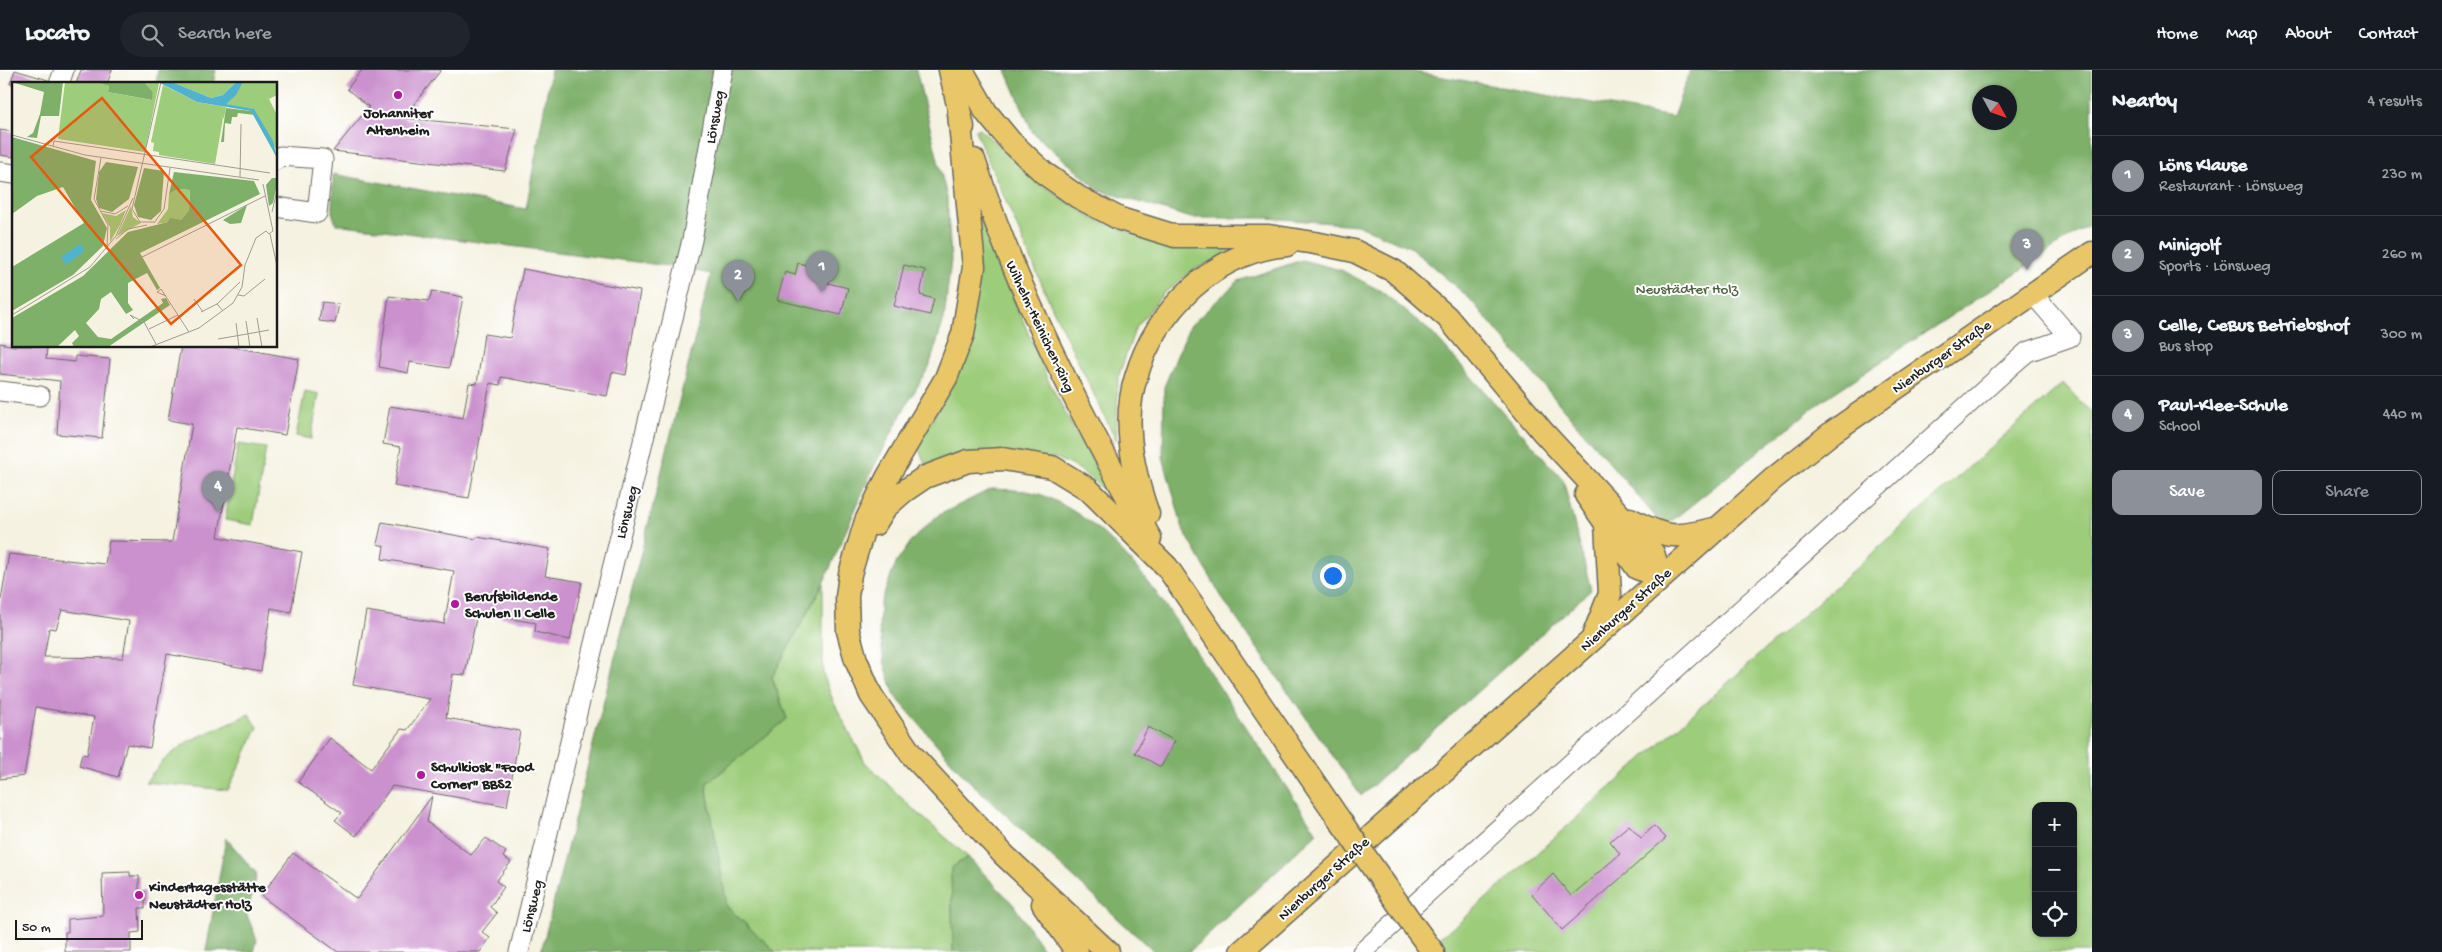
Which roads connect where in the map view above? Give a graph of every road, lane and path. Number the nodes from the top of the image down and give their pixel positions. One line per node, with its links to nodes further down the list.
1 (64, 70): 5 (street)
2 (723, 70): 22 (street, Lönsweg)
3 (950, 70): 6 (main road, Wilhelm-Heinichen-Ring)
4 (962, 70): 9 (main road)
5 (60, 82)
6 (959, 114): 16 (main road, Wilhelm-Heinichen-Ring); 17 (main road)
7 (278, 158): 8 (street)
8 (278, 208)
9 (1315, 243): 14 (main road); 16 (main road)
10 (2092, 252): 11 (main road, Nienburger Straße)
11 (2032, 293): 15 (main road, Nienburger Straße); 25 (street)
12 (0, 390): 13 (street)
13 (40, 396)
14 (1612, 518): 15 (main road); 18 (main road); 19 (main road)
15 (1716, 528): 18 (main road, Nienburger Straße)
16 (1167, 567): 17 (main road); 26 (main road, bridge)
17 (850, 574): 20 (main road)
18 (1661, 577): 19 (main road, Nienburger Straße)
19 (1592, 638): 21 (main road, Nienburger Straße)
20 (1024, 876): 23 (main road); 24 (main road)
21 (1243, 950)
22 (520, 952)
23 (1077, 952)
24 (1108, 952)
25 (1362, 952)
26 (1433, 952)

